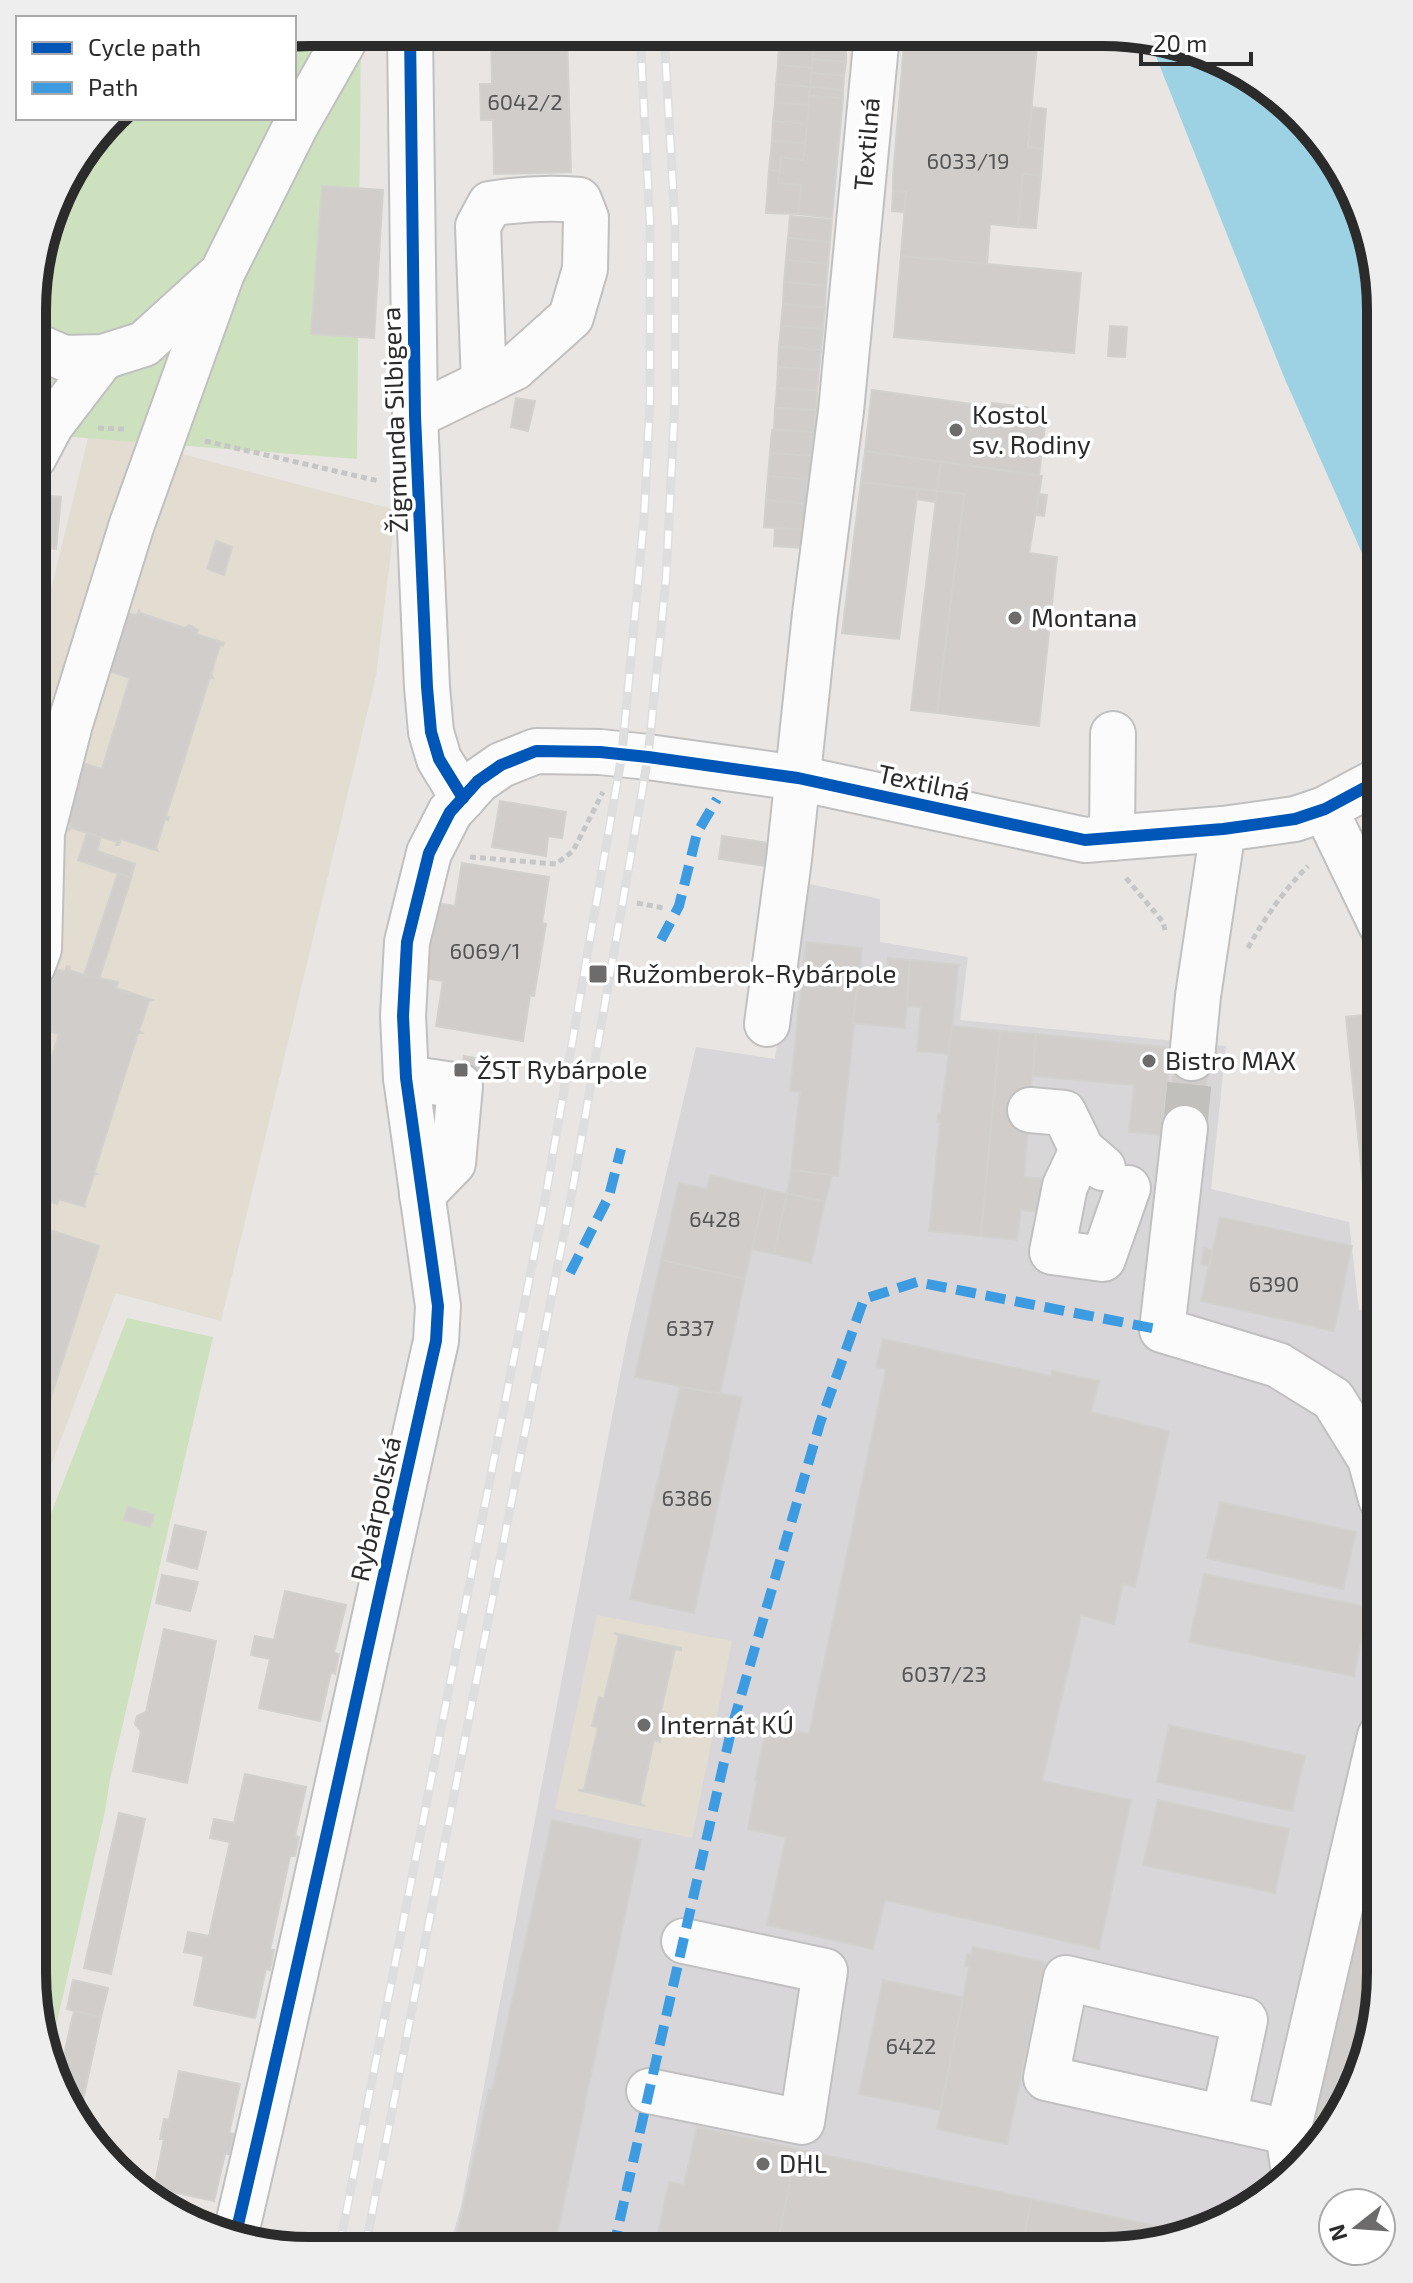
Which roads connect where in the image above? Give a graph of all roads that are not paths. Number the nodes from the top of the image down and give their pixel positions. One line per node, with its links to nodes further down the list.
1 (876, 46): 11 (street, Textilná)
2 (341, 47): 4 (street)
3 (410, 47): 8 (street, Žigmunda Silbigera)
4 (222, 273): 6 (street); 14 (street)
5 (46, 350): 6 (street)
6 (103, 357): 9 (street)
7 (484, 383): 8 (street)
8 (415, 416): 13 (street, Žigmunda Silbigera)
9 (46, 437)
10 (1113, 734): 17 (street)
11 (798, 778): 13 (street, Textilná); 17 (street, Textilná); 19 (street)
12 (1367, 791): 15 (street, Textilná)
13 (463, 798): 32 (street, Rybárpoľská)
14 (46, 817)
15 (1331, 822): 16 (street, Textilná); 18 (street)
16 (1223, 829): 17 (street, Textilná); 20 (street)
17 (1114, 856)
18 (1367, 895)
19 (767, 1024)
20 (1192, 1058)
21 (1030, 1110): 23 (street)
22 (1185, 1128): 25 (street)
23 (1082, 1150): 24 (street); 24 (street)
24 (1128, 1188): 25 (street)
25 (1178, 1195): 26 (street)
26 (1366, 1453)
27 (1366, 1829): 31 (street)
28 (684, 1941): 29 (street)
29 (649, 2091)
30 (1224, 2118): 30 (street); 31 (street)
31 (1290, 2149)
32 (238, 2227)

